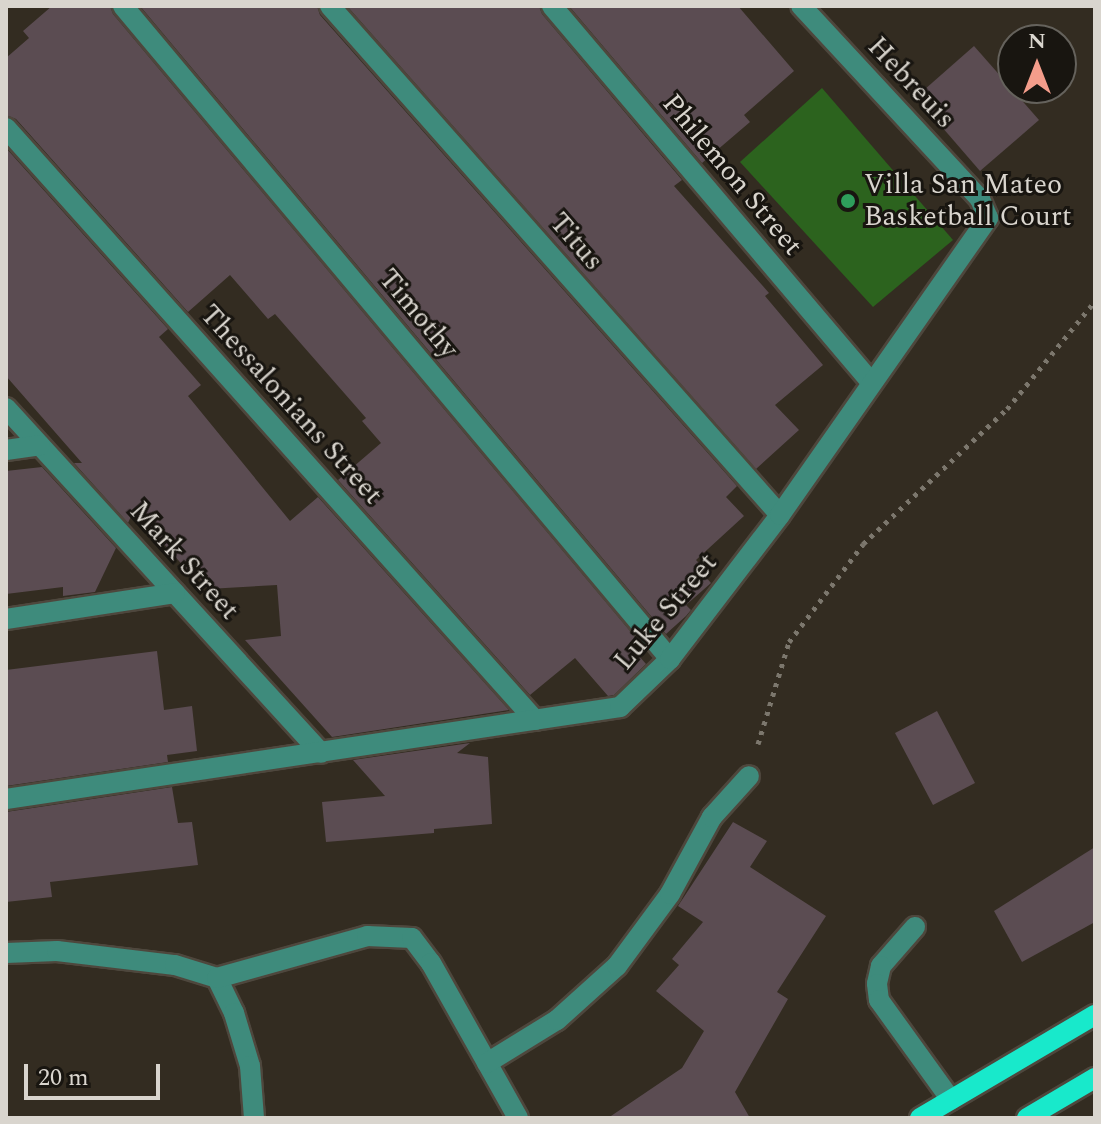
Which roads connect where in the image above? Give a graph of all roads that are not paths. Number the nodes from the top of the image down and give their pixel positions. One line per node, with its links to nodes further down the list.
1 (123, 6): 14 (street, Timothy)
2 (330, 6): 11 (street, Titus)
3 (552, 6): 7 (street, Philemon Street)
4 (801, 6): 6 (street, Hebreuis)
5 (6, 128): 15 (street, Thessalonians Street)
6 (980, 199): 7 (street, Luke Street)
7 (870, 381): 11 (street, Luke Street)
8 (6, 408): 9 (street, Mark Street)
9 (40, 445): 10 (street); 12 (street, Mark Street)
10 (6, 450)
11 (780, 515): 14 (street, Luke Street)
12 (175, 593): 13 (street); 16 (street, Mark Street)
13 (6, 619)
14 (670, 659): 15 (street, Luke Street)
15 (535, 720): 16 (street, Luke Street)
16 (321, 753): 18 (street, Luke Street)
17 (749, 776): 23 (street)
18 (6, 799)
19 (915, 927): 25 (street)
20 (6, 953): 21 (street)
21 (217, 978): 23 (street); 26 (street)
22 (1095, 1015): 25 (main road)
23 (487, 1063): 27 (street)
24 (1095, 1078): 29 (main road)
25 (951, 1100): 28 (main road)
26 (254, 1118)
27 (518, 1118)
28 (920, 1118)
29 (1027, 1118)

